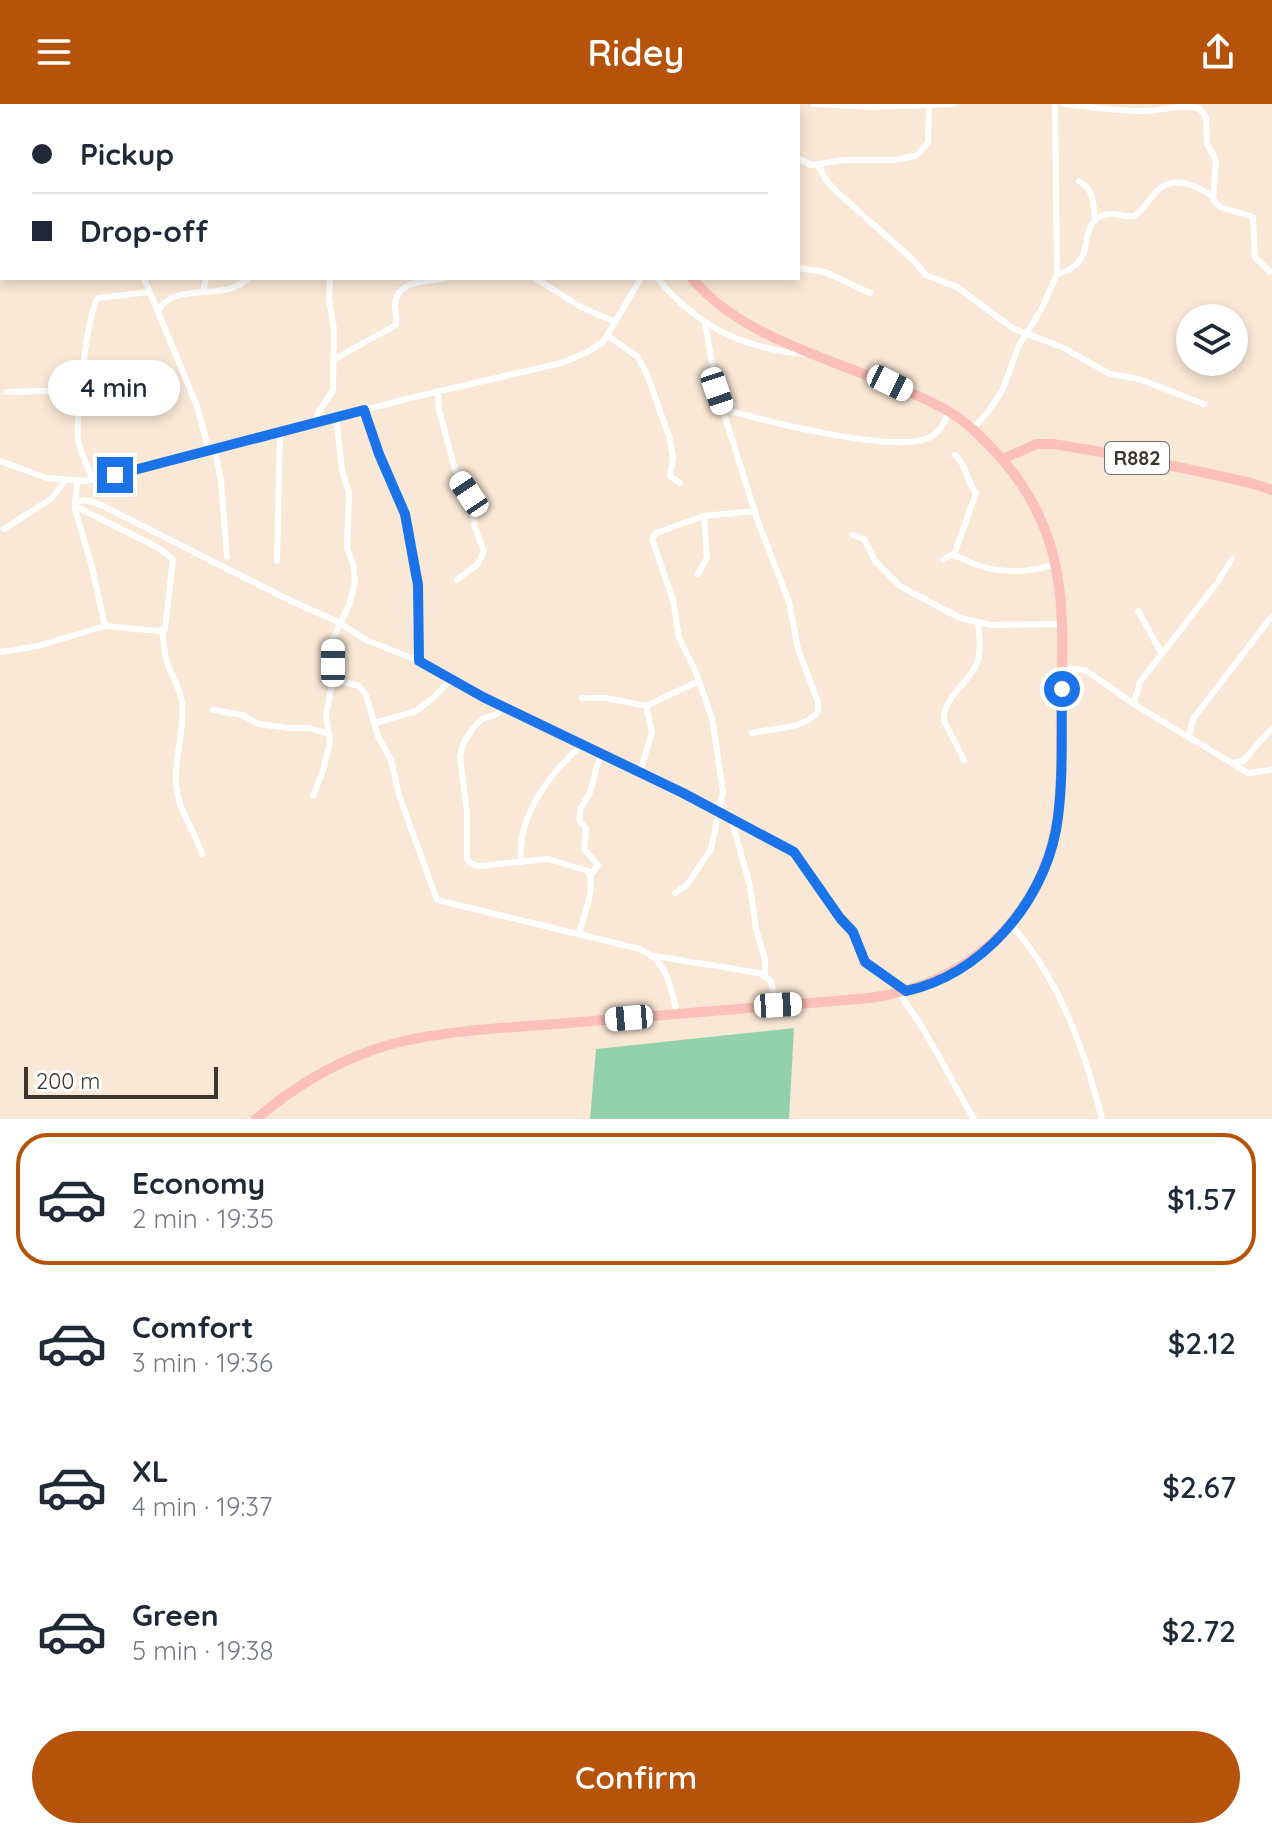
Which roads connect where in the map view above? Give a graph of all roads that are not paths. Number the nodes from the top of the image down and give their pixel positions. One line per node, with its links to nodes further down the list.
1 (814, 104): 5 (street)
2 (954, 104): 5 (street)
3 (1055, 104): 13 (street)
4 (1064, 104): 9 (street)
5 (929, 105): 7 (street)
6 (800, 160): 7 (street)
7 (818, 165): 29 (street)
8 (1079, 181): 10 (street)
9 (1213, 196): 10 (street); 12 (street)
10 (1095, 221): 13 (street)
11 (800, 268): 25 (street)
12 (1270, 272)
13 (1057, 274): 29 (street)
14 (145, 280): 23 (street)
15 (206, 280): 24 (street)
16 (246, 280): 24 (street)
17 (330, 280): 32 (street)
18 (427, 280): 32 (street)
19 (538, 280): 27 (street)
20 (640, 280): 27 (street)
21 (659, 280): 28 (street)
22 (694, 280): 31 (main road)
23 (150, 292): 26 (street); 33 (street)
24 (203, 292): 26 (street)
25 (870, 293)
26 (158, 310): 44 (street)
27 (615, 322): 30 (street)
28 (705, 323): 31 (street); 37 (street)
29 (1025, 333): 36 (street); 43 (street)
30 (608, 336): 34 (street); 51 (street)
31 (820, 356): 39 (main road)
32 (333, 360): 41 (street)
33 (82, 390): 35 (street); 48 (street)
34 (438, 391): 38 (street); 65 (street)
35 (6, 392)
36 (1204, 404)
37 (723, 409): 39 (street); 54 (street)
38 (364, 410): 40 (street); 75 (street)
39 (949, 411): 43 (main road)
40 (336, 417): 41 (street); 68 (street)
41 (314, 424): 42 (street)
42 (280, 433): 44 (street); 62 (street)
43 (976, 433): 46 (main road)
44 (212, 450): 48 (street); 59 (street)
45 (955, 455): 58 (street)
46 (1002, 459): 52 (main road, R882); 63 (main road)
47 (0, 461): 49 (street)
48 (93, 479): 50 (street)
49 (66, 480): 50 (street); 56 (street)
50 (77, 481): 53 (street)
51 (680, 483)
52 (1272, 490)
53 (75, 504): 68 (street); 71 (street); 72 (street)
54 (755, 511): 55 (street); 89 (street)
55 (704, 516): 64 (street); 79 (street)
56 (4, 529)
57 (853, 535): 69 (street)
58 (954, 555): 61 (street); 63 (street)
59 (227, 557)
60 (1232, 559): 74 (street)
61 (943, 560)
62 (277, 561)
63 (1056, 564): 70 (main road)
64 (698, 574)
65 (457, 580)
66 (1138, 611): 74 (street)
67 (1272, 616): 85 (street)
68 (340, 623): 75 (street); 77 (street)
69 (978, 623): 70 (street); 94 (street)
70 (1062, 624): 76 (main road)
71 (105, 626): 72 (street); 73 (street)
72 (162, 631): 101 (street)
73 (0, 652)
74 (1162, 654): 81 (street)
75 (419, 661): 78 (street)
76 (1062, 668): 81 (street); 105 (main road)
77 (333, 679): 86 (street); 90 (street)
78 (451, 679): 82 (street); 86 (street)
79 (699, 681): 83 (street); 99 (street)
80 (582, 698): 83 (street)
81 (1134, 703): 87 (street)
82 (504, 706): 92 (street); 102 (street)
83 (646, 706): 97 (street)
84 (213, 710): 90 (street)
85 (1193, 719): 87 (street); 91 (street)
86 (375, 723): 106 (street)
87 (1175, 728): 91 (street)
88 (1272, 728): 95 (street)
89 (752, 733)
90 (329, 734): 98 (street)
91 (1189, 736): 95 (street)
92 (582, 745): 93 (street); 102 (street)
93 (603, 754): 97 (street); 103 (street)
94 (964, 760)
95 (1232, 763): 96 (street)
96 (1272, 770)
97 (640, 772): 99 (street)
98 (313, 796)
99 (720, 812): 100 (street); 104 (street)
100 (731, 817): 108 (street); 109 (street)
101 (202, 854)
102 (521, 862): 103 (street)
103 (591, 875): 106 (street)
104 (675, 893)
105 (1011, 925): 109 (main road); 114 (street)
106 (579, 933): 107 (street)
107 (655, 956): 108 (street); 111 (street)
108 (765, 975): 110 (street)
109 (902, 992): 110 (main road); 113 (street)
110 (778, 1005): 111 (main road)
111 (677, 1013): 112 (main road)
112 (256, 1119)
113 (974, 1119)
114 (1102, 1119)

